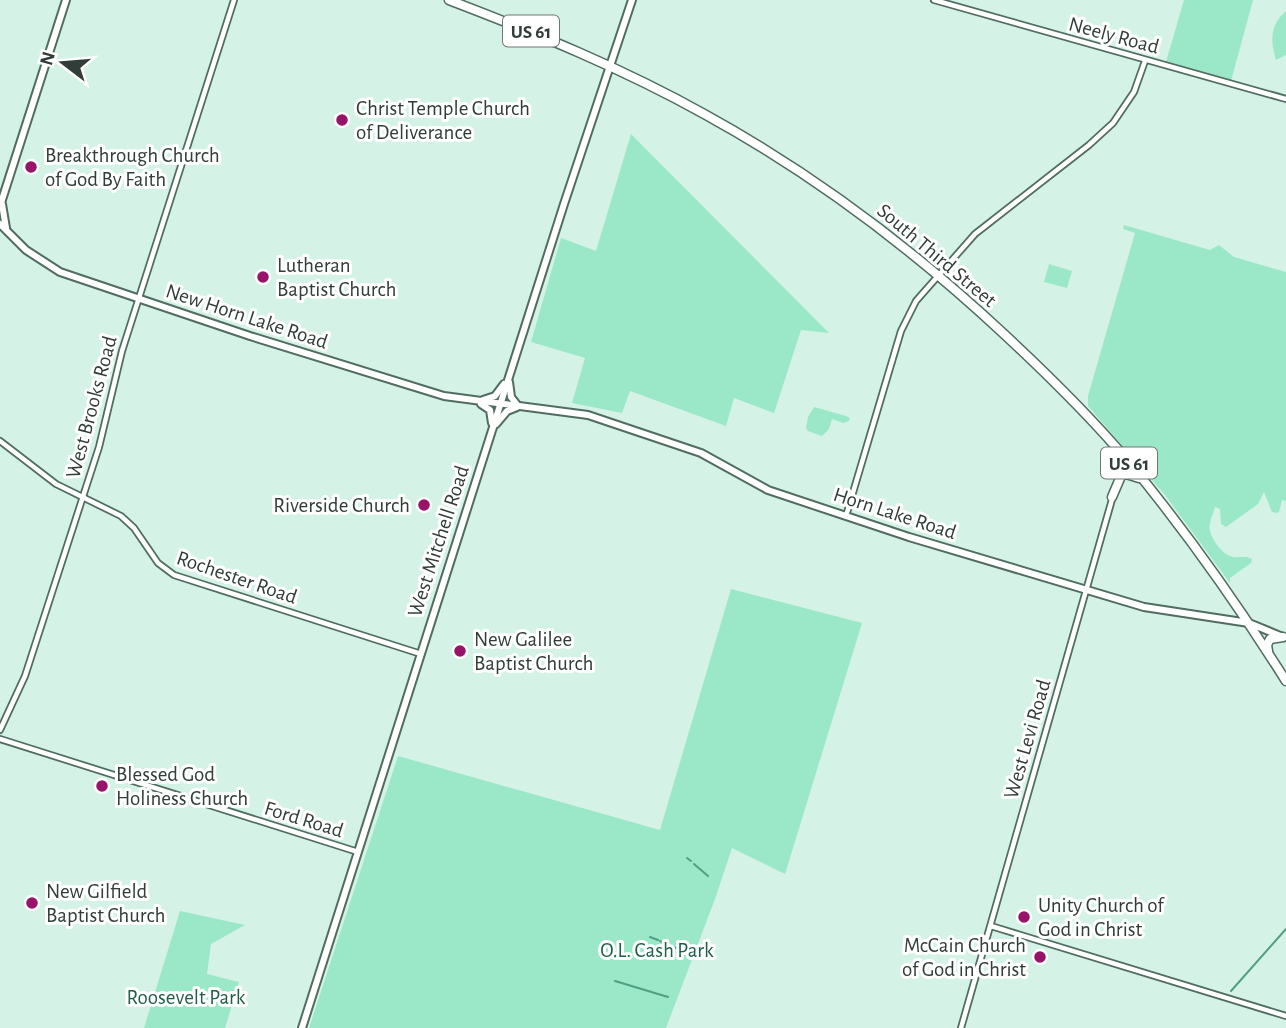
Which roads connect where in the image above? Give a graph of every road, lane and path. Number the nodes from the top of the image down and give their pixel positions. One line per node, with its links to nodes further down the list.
1 (66, 0): 9 (main road)
2 (234, 0): 13 (street, West Brooks Road)
3 (449, 0): 7 (highway, South Third Street / US 61)
4 (632, 0): 7 (main road, West Mitchell Road)
5 (934, 0): 6 (street, Neely Road)
6 (1144, 61): 8 (street, Neely Road); 12 (street)
7 (610, 66): 12 (highway, South Third Street / US 61); 14 (main road, West Mitchell Road)
8 (1286, 99)
9 (2, 199): 11 (main road)
10 (0, 224): 11 (main road, New Horn Lake Road)
11 (6, 234): 13 (main road, New Horn Lake Road)
12 (939, 275): 20 (highway, South Third Street / US 61); 24 (street)
13 (139, 299): 15 (main road, New Horn Lake Road); 22 (street, West Brooks Road)
14 (509, 376): 15 (main road); 16 (main road, West Mitchell Road); 17 (main road)
15 (473, 401): 16 (main road, New Horn Lake Road); 18 (main road)
16 (500, 404): 17 (main road, Horn Lake Road); 18 (main road, West Mitchell Road)
17 (519, 407): 18 (main road); 24 (main road, Horn Lake Road)
18 (493, 428): 28 (main road, West Mitchell Road)
19 (0, 441): 22 (street, Rochester Road)
20 (1127, 460): 21 (highway, South Third Street / US 61); 23 (street, West Levi Road)
21 (1141, 478): 23 (highway); 26 (highway, South Third Street / US 61)
22 (84, 496): 28 (street, Rochester Road); 31 (street, West Brooks Road)
23 (1112, 497): 25 (street, West Levi Road)
24 (846, 516): 25 (main road, Horn Lake Road)
25 (1085, 591): 26 (main road, Horn Lake Road); 34 (street, West Levi Road)
26 (1249, 623): 27 (main road, Horn Lake Road); 29 (highway, South Third Street / US 61)
27 (1284, 638): 29 (highway)
28 (421, 654): 33 (main road, West Mitchell Road)
29 (1269, 654): 30 (highway, South Third Street / US 61)
30 (1286, 681)
31 (0, 730)
32 (0, 739): 33 (street, Ford Road)
33 (358, 852): 36 (main road, West Mitchell Road)
34 (990, 926): 35 (street); 37 (street, West Levi Road)
35 (1286, 1016)
36 (302, 1028)
37 (961, 1028)

